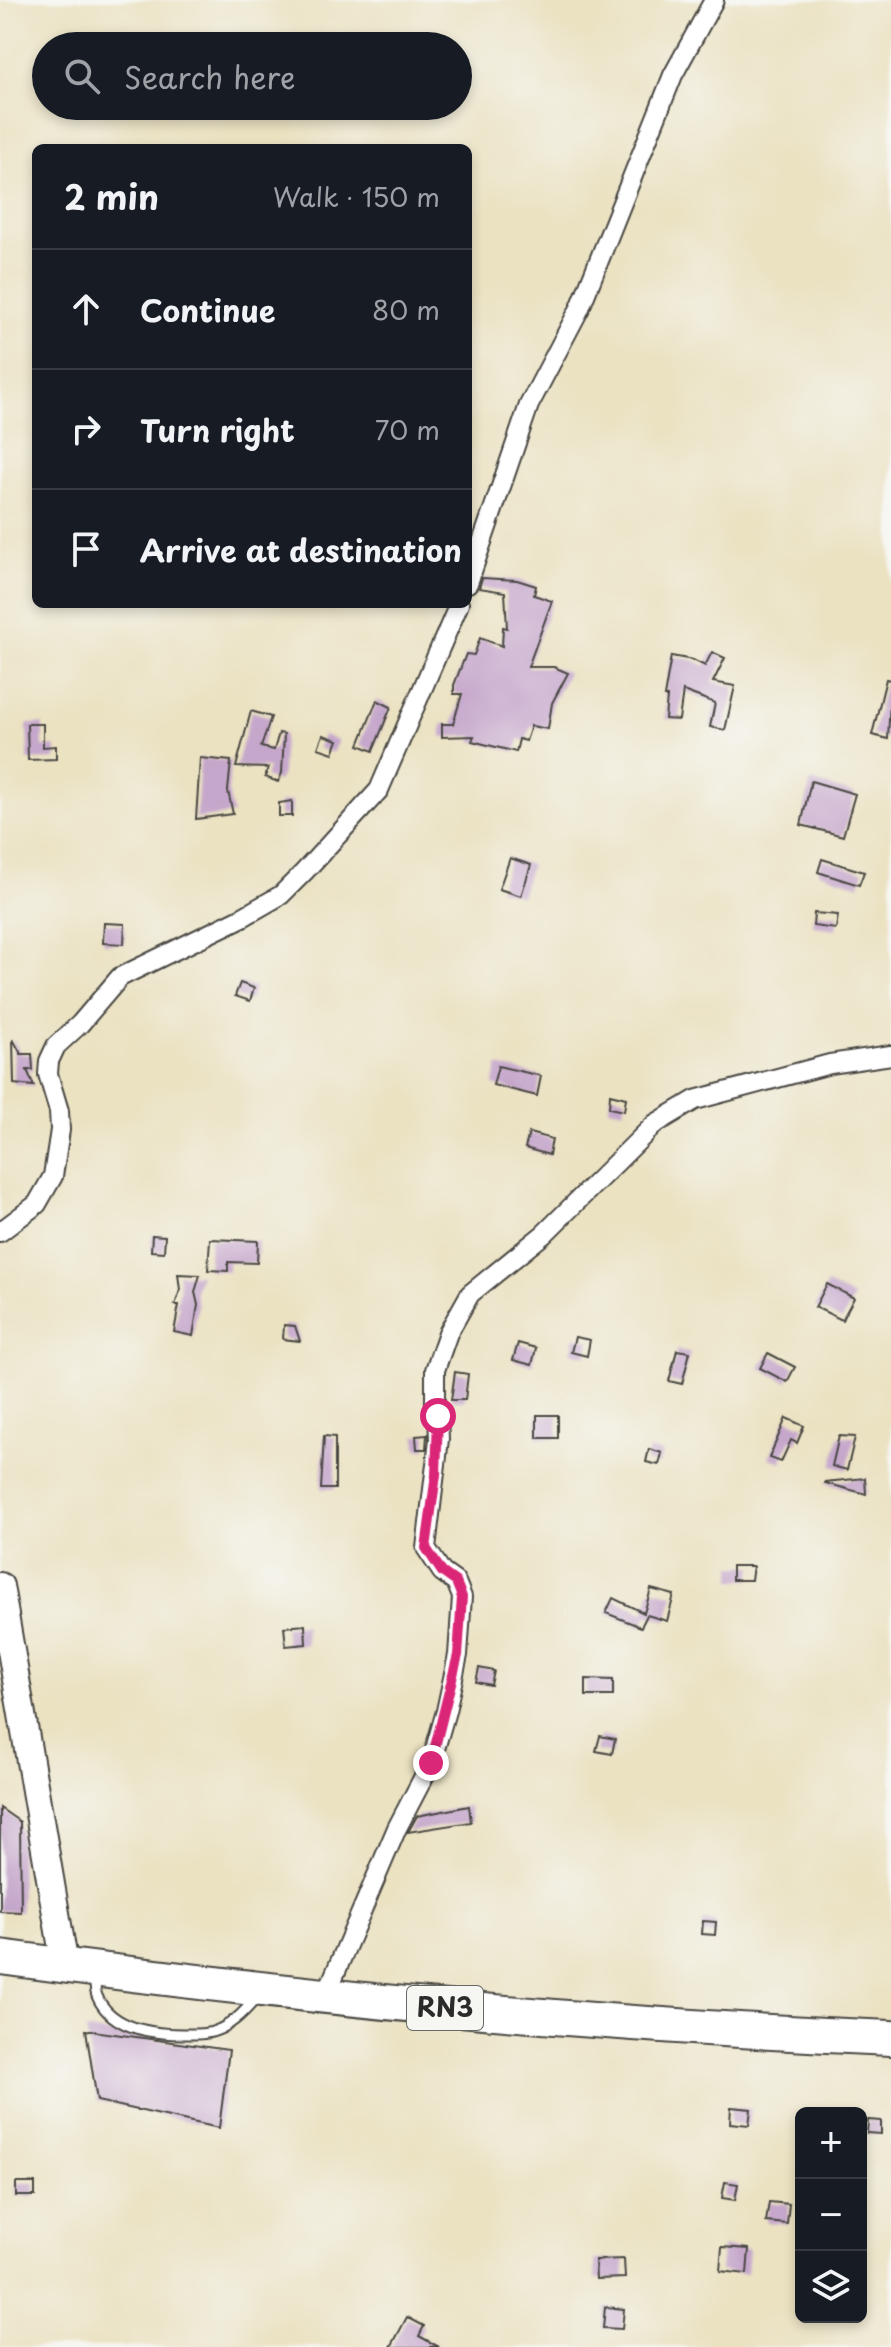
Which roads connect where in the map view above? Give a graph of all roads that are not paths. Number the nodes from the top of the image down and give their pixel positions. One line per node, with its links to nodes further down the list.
1 (714, 0): 2 (street)
2 (472, 571)
3 (457, 608): 5 (street)
4 (891, 1055): 10 (street)
5 (0, 1232)
6 (0, 1586): 8 (street)
7 (0, 1957): 8 (highway, RN3)
8 (79, 1968): 9 (highway, RN3); 9 (lane)
9 (263, 1991): 10 (highway, RN3)
10 (325, 1997): 11 (highway, RN3)
11 (891, 2038)

